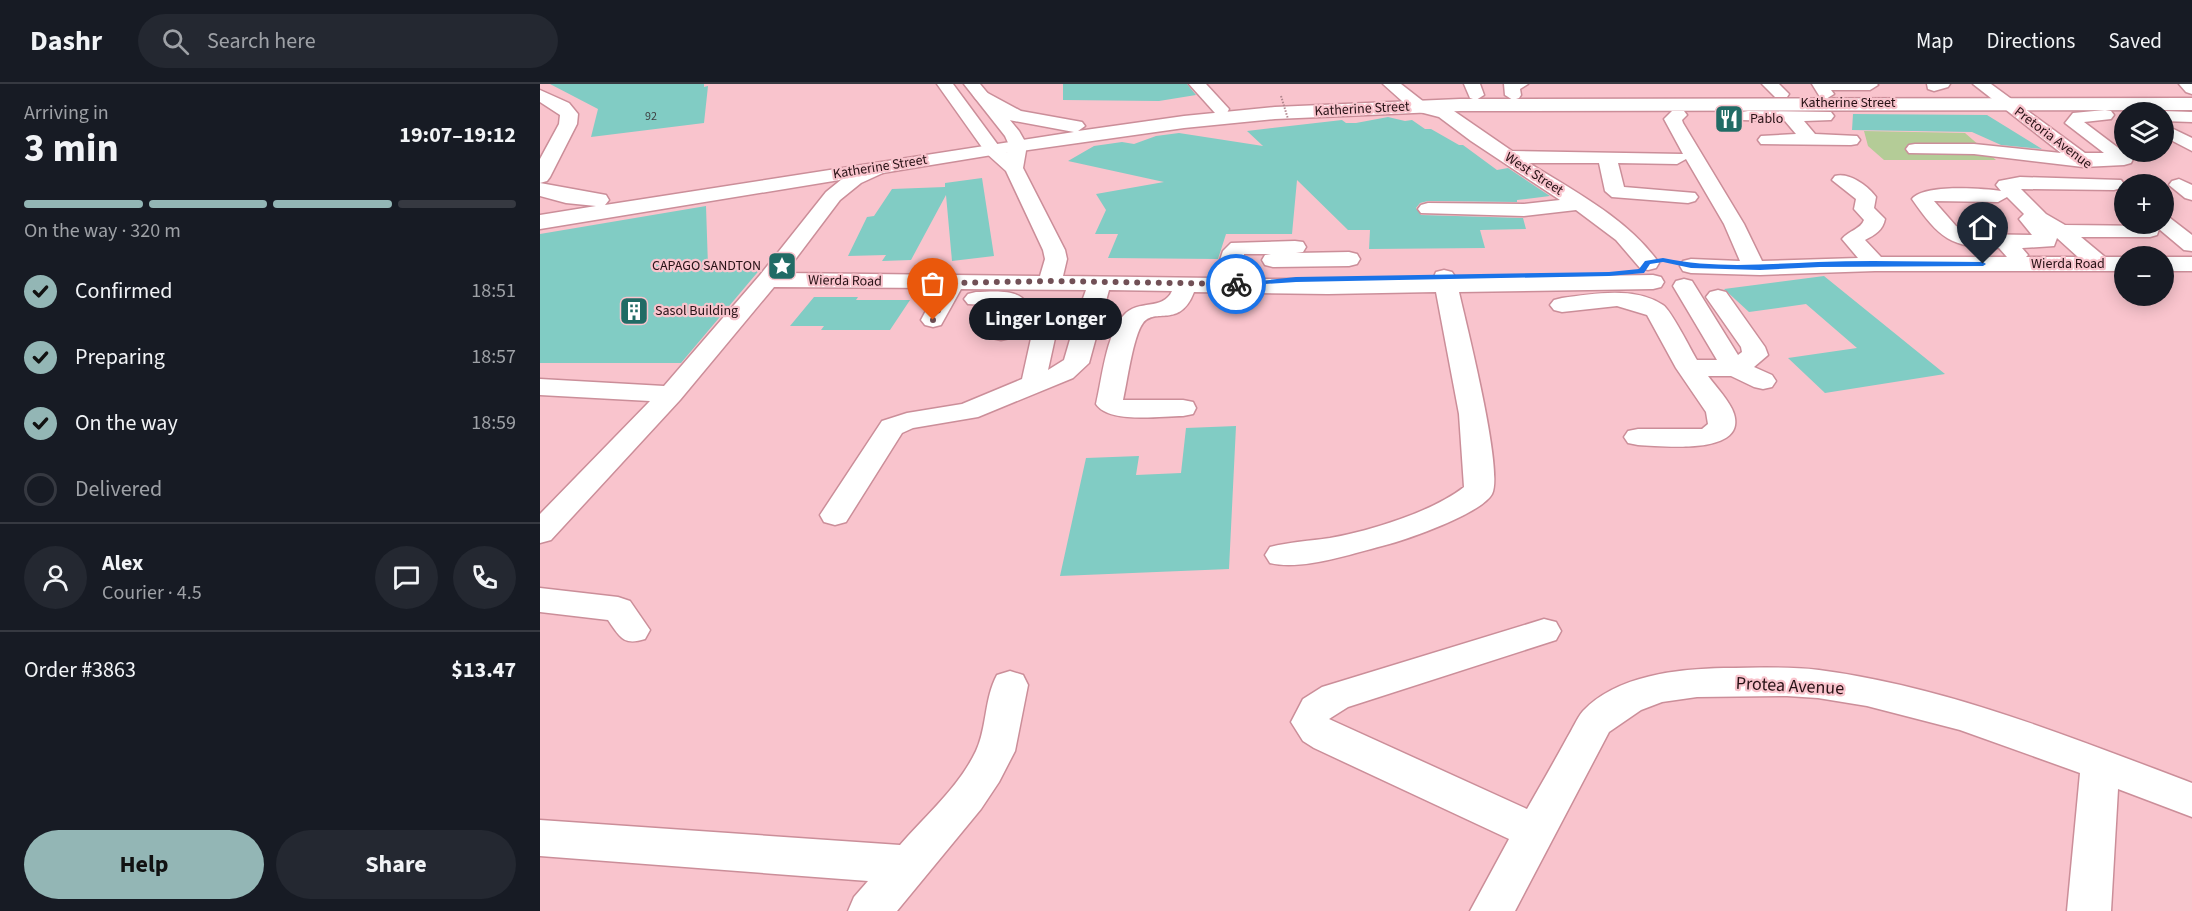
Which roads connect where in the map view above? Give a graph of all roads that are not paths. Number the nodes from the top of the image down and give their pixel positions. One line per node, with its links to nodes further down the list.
1 (945, 84): 41 (street)
2 (1197, 84): 23 (street)
3 (1386, 84): 16 (main road)
4 (1391, 84): 17 (street, West Street)
5 (2187, 84): 11 (street)
6 (1870, 85): 12 (street)
7 (977, 89): 31 (main road); 37 (street)
8 (1474, 89): 9 (main road, Katherine Street); 17 (main road, Katherine Street)
9 (1516, 89): 10 (main road, Katherine Street)
10 (1776, 89): 12 (main road, Katherine Street)
11 (2192, 89)
12 (1826, 94): 13 (main road, Katherine Street)
13 (1995, 94): 15 (main road); 17 (main road); 21 (main road, Katherine Street); 24 (main road, Katherine Street); 49 (street, Pretoria Avenue)
14 (540, 95): 35 (street)
15 (2192, 97)
16 (1359, 98): 17 (main road, Katherine Street); 23 (main road, Katherine Street)
17 (1426, 100): 18 (main road, Katherine Street); 37 (main road, Katherine Street); 46 (street, West Street)
18 (1658, 103): 19 (main road, Katherine Street); 25 (street)
19 (1712, 103): 24 (main road, Katherine Street); 25 (street)
20 (2192, 104): 22 (main road, Katherine Street)
21 (2114, 105)
22 (2174, 106)
23 (1221, 109): 31 (main road, Katherine Street)
24 (1776, 112): 27 (street); 28 (street); 39 (street)
25 (1678, 115): 83 (street)
26 (2104, 115): 49 (street)
27 (1748, 116)
28 (1825, 116)
29 (2174, 116): 30 (street)
30 (2192, 117)
31 (1077, 126): 37 (main road, Katherine Street)
32 (2174, 135): 42 (street)
33 (1902, 136): 34 (street)
34 (1935, 136): 44 (street); 45 (street)
35 (561, 137): 36 (street); 53 (street)
36 (540, 139)
37 (1016, 140): 41 (main road, Katherine Street); 52 (street)
38 (1767, 140): 39 (street)
39 (1809, 140): 40 (street)
40 (1851, 140)
41 (988, 144): 51 (main road, Katherine Street); 52 (street); 62 (main road, Katherine Street)
42 (2192, 146)
43 (1915, 149): 44 (street)
44 (1950, 149): 45 (street)
45 (1991, 151): 49 (street)
46 (1508, 157): 47 (street); 63 (street, West Street)
47 (1606, 158): 48 (street); 61 (street)
48 (1677, 158)
49 (2081, 159): 50 (street); 56 (street, Pretoria Avenue)
50 (2017, 162)
51 (878, 168): 54 (main road, Katherine Street); 59 (street)
52 (1014, 168): 87 (street)
53 (540, 177)
54 (805, 179): 59 (street); 67 (main road, Katherine Street)
55 (1842, 180): 76 (street)
56 (2114, 184)
57 (2114, 188): 69 (street)
58 (540, 189): 62 (main road)
59 (833, 196): 85 (street)
60 (1998, 196): 71 (street)
61 (1688, 198)
62 (598, 200): 64 (main road, Katherine Street)
63 (1580, 204): 65 (street); 82 (street, West Street)
64 (540, 209)
65 (1428, 209)
66 (2028, 219): 71 (street)
67 (540, 222)
68 (2114, 229): 69 (street)
69 (2061, 231): 78 (street)
70 (2171, 234): 72 (street)
71 (2005, 242): 77 (street)
72 (2192, 244)
73 (1295, 248): 74 (street)
74 (1265, 254): 75 (street); 91 (street); 91 (street)
75 (1349, 259)
76 (1875, 264): 77 (street, Wierda Road); 83 (street, Wierda Road)
77 (2026, 264): 78 (street, Wierda Road)
78 (2099, 264): 79 (street, Wierda Road)
79 (2114, 264)
80 (2174, 264): 81 (street)
81 (2192, 264)
82 (1653, 268): 84 (street, Wierda Road); 88 (street, Wierda Road)
83 (1757, 268): 84 (street, Wierda Road)
84 (1692, 277): 99 (street)
85 (768, 280): 86 (street, Wierda Road); 95 (street)
86 (826, 281): 93 (street, Wierda Road); 95 (street)
87 (1050, 281): 89 (street, Wierda Road); 93 (street, Wierda Road)
88 (1445, 281): 91 (street, Wierda Road); 108 (street)
89 (1101, 282): 90 (street, Wierda Road); 96 (street)
90 (1186, 284): 91 (street, Wierda Road); 104 (street)
91 (1247, 284)
92 (1718, 297): 99 (street)
93 (942, 301): 97 (street)
94 (1562, 305): 98 (street)
95 (743, 309): 103 (street)
96 (1090, 310): 101 (street); 101 (street)
97 (1001, 333)
98 (1689, 368): 99 (street); 105 (street)
99 (1736, 368): 100 (street)
100 (1763, 381)
101 (1035, 383): 106 (street)
102 (540, 387): 103 (street)
103 (671, 394): 107 (street)
104 (1183, 408)
105 (1638, 437)
106 (835, 515)
107 (540, 533)
108 (1281, 555)
109 (540, 600): 110 (street)
110 (633, 630)
111 (1544, 631): 115 (street)
112 (1010, 684): 117 (street)
113 (2100, 766): 114 (street, Protea Avenue); 115 (street, Protea Avenue); 120 (street)
114 (2192, 800)
115 (1535, 832): 119 (street, Protea Avenue)
116 (540, 838): 117 (street)
117 (909, 865): 118 (street)
118 (870, 911)
119 (1492, 911)
120 (2089, 911)

